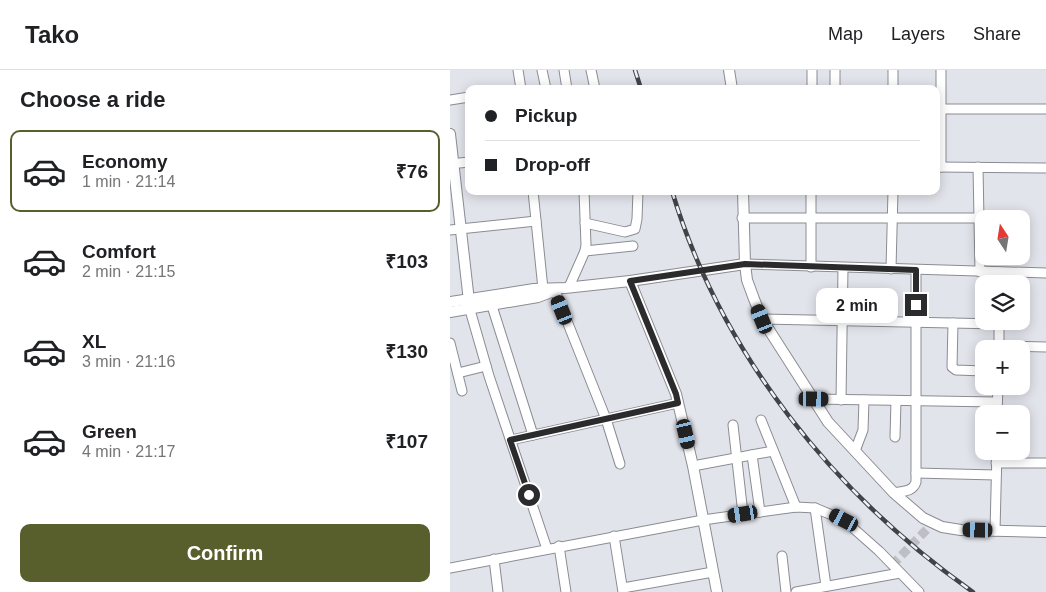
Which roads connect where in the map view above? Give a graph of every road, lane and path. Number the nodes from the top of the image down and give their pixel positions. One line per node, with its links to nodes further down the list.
1 (518, 70): 10 (street)
2 (542, 70): 11 (street)
3 (564, 70): 12 (street)
4 (591, 70): 13 (street)
5 (728, 70): 14 (street)
6 (812, 70): 15 (street)
7 (835, 70): 16 (street)
8 (893, 70): 17 (street)
9 (941, 70): 21 (street)
10 (519, 85)
11 (545, 85)
12 (566, 85)
13 (594, 85)
14 (731, 85)
15 (812, 85)
16 (835, 85)
17 (893, 85)
18 (465, 98): 19 (street)
19 (450, 100)
20 (1046, 109): 21 (street)
21 (940, 115)
22 (450, 134): 24 (street)
23 (465, 162): 24 (street)
24 (452, 163): 41 (street)
25 (940, 167): 26 (street)
26 (978, 167): 27 (street); 34 (street)
27 (1046, 168)
28 (533, 195): 39 (street)
29 (584, 195): 40 (street)
30 (638, 195): 40 (street)
31 (743, 195): 35 (street)
32 (811, 195): 36 (street)
33 (893, 195): 37 (street)
34 (979, 210)
35 (742, 218): 36 (street); 44 (street)
36 (811, 218): 37 (street); 46 (street)
37 (892, 218): 38 (street); 48 (street)
38 (975, 218)
39 (536, 221): 41 (street); 54 (street)
40 (585, 223): 43 (street)
41 (455, 229): 57 (street)
42 (633, 246): 43 (street)
43 (585, 252): 55 (street)
44 (745, 264): 46 (street); 53 (street); 60 (street)
45 (980, 265): 50 (street)
46 (811, 267): 47 (street)
47 (843, 268): 48 (street); 61 (street)
48 (891, 269): 49 (street)
49 (916, 270): 50 (street); 62 (street)
50 (980, 272): 51 (street)
51 (1000, 272): 52 (street)
52 (1046, 273)
53 (630, 281): 55 (street); 79 (street)
54 (543, 289): 55 (street); 57 (street)
55 (563, 289): 58 (street); 80 (street)
56 (450, 302): 57 (street)
57 (470, 304): 58 (street); 59 (street); 68 (street)
58 (492, 306): 83 (street)
59 (450, 312)
60 (762, 319): 61 (street); 73 (street)
61 (843, 321): 62 (street); 74 (street)
62 (916, 322): 63 (street); 77 (street)
63 (952, 323): 64 (street); 69 (street)
64 (975, 323)
65 (450, 344): 70 (street)
66 (1030, 347): 67 (street)
67 (1046, 347)
68 (486, 366): 70 (street); 85 (street)
69 (975, 371)
70 (458, 373): 71 (street)
71 (462, 391)
72 (997, 395): 78 (street)
73 (814, 399): 74 (street); 87 (street)
74 (841, 400): 75 (street)
75 (864, 400): 76 (street); 87 (street)
76 (896, 401): 77 (street); 84 (street)
77 (916, 401): 78 (street); 95 (street)
78 (997, 402)
79 (678, 403): 80 (street); 94 (street)
80 (606, 419): 83 (street); 93 (street)
81 (761, 420): 86 (street)
82 (733, 425): 89 (street)
83 (533, 435): 85 (street)
84 (895, 437)
85 (510, 440): 107 (street)
86 (773, 451): 88 (street); 98 (street)
87 (856, 451): 97 (street)
88 (752, 454): 89 (street); 100 (street)
89 (736, 457): 94 (street); 101 (street)
90 (996, 460): 91 (street)
91 (996, 463): 92 (street); 96 (street)
92 (1046, 463)
93 (620, 464)
94 (693, 466): 102 (street)
95 (916, 473): 96 (street); 97 (street)
96 (996, 475): 103 (street)
97 (894, 493): 103 (street)
98 (796, 508): 99 (street); 100 (street)
99 (816, 508): 112 (street); 113 (street)
100 (760, 512): 101 (street)
101 (743, 514): 102 (street)
102 (703, 520): 105 (street); 111 (street)
103 (995, 531): 104 (street)
104 (1046, 532)
105 (614, 536): 106 (street); 114 (street)
106 (559, 546): 107 (street); 116 (street)
107 (547, 549): 109 (street)
108 (782, 556): 118 (street)
109 (494, 559): 110 (street); 115 (street)
110 (450, 568)
111 (713, 572): 114 (street); 117 (street)
112 (900, 573): 113 (street); 120 (street)
113 (826, 586): 119 (street)
114 (623, 590)
115 (498, 592)
116 (566, 592)
117 (717, 592)
118 (786, 592)
119 (796, 592)
120 (918, 592)

